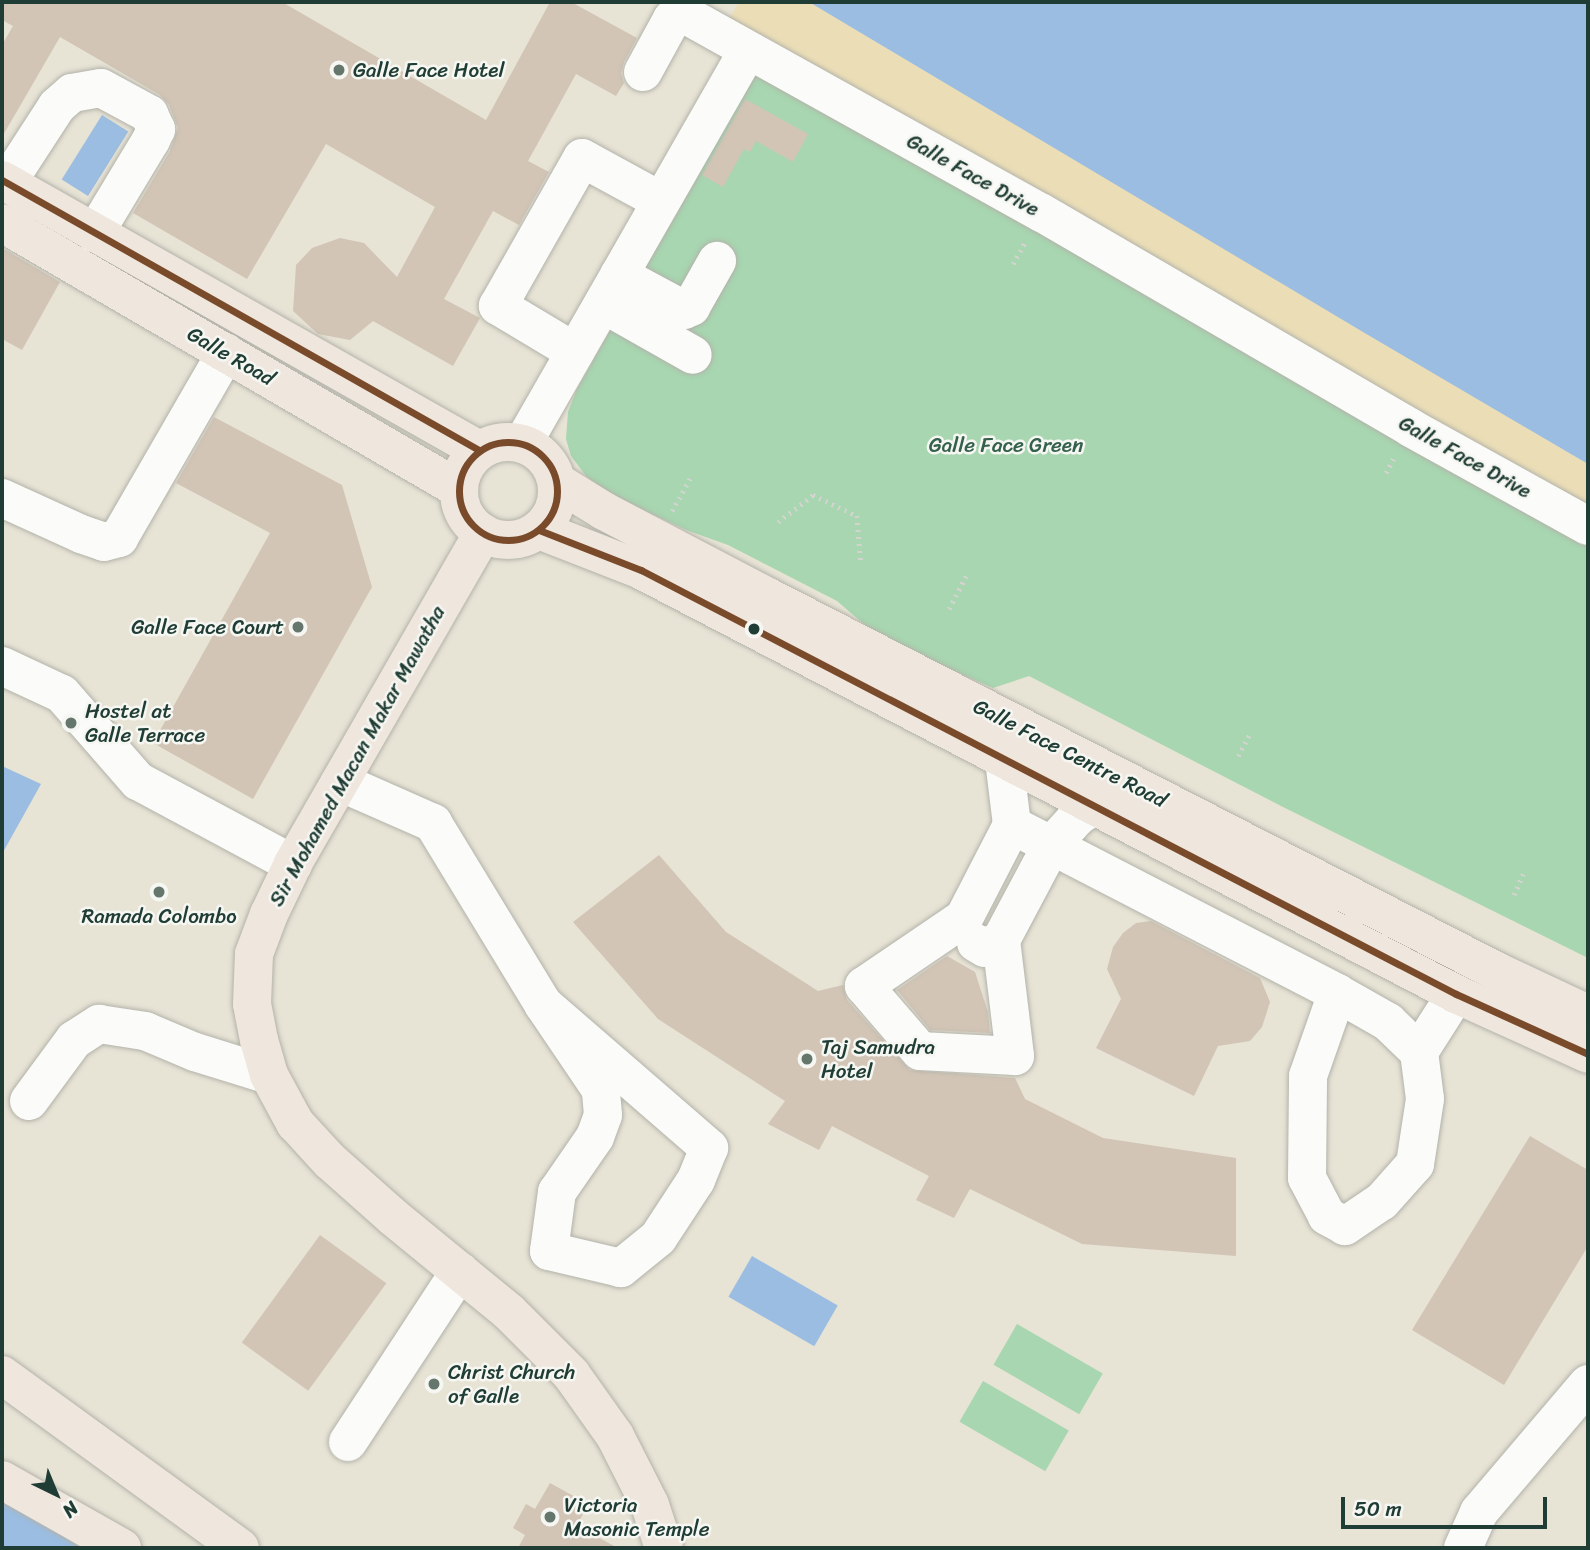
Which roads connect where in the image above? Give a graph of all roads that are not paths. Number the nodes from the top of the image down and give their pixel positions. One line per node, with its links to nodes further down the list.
1 (747, 52): 2 (street, Galle Face Drive); 4 (street); 17 (street, Galle Face Drive)
2 (643, 72)
3 (4, 182): 6 (main road, Galle Road); 6 (street)
4 (661, 201): 8 (street); 9 (street)
5 (2, 223): 10 (main road, Galle Road)
6 (95, 233): 13 (main road, Galle Road)
7 (717, 261): 8 (street)
8 (611, 289): 9 (street); 11 (street)
9 (575, 352): 12 (street)
10 (226, 354): 15 (main road, Galle Road); 16 (street)
11 (693, 355)
12 (523, 443): 13 (main road); 14 (main road)
13 (479, 450): 15 (main road)
14 (557, 482): 18 (main road); 32 (main road, Galle Face Centre Road)
15 (458, 489): 19 (main road)
16 (2, 498)
17 (1588, 526)
18 (539, 530): 19 (main road); 21 (main road, Galle Face Centre Road)
19 (483, 533): 22 (main road, Sir Mohamed Macan Makar Mawatha)
20 (2, 666): 26 (street)
21 (1004, 760): 23 (main road, Galle Face Centre Road); 24 (street)
22 (340, 782): 26 (main road, Sir Mohamed Macan Makar Mawatha); 31 (street)
23 (1094, 805): 25 (street); 30 (main road, Galle Face Centre Road)
24 (1012, 825): 25 (street); 27 (street)
25 (1051, 846): 28 (street); 29 (street)
26 (293, 864): 35 (main road, Sir Mohamed Macan Makar Mawatha)
27 (964, 918): 28 (street); 28 (street)
28 (1001, 940)
29 (1337, 993): 33 (street); 33 (street)
30 (1456, 994): 33 (street); 34 (main road, Galle Face Centre Road)
31 (543, 1004): 31 (street)
32 (1588, 1014)
33 (1419, 1052)
34 (1588, 1054)
35 (269, 1075): 36 (street); 37 (main road, Sir Mohamed Macan Makar Mawatha)
36 (29, 1101)
37 (460, 1271): 41 (street); 43 (main road, Sir Mohamed Macan Makar Mawatha)
38 (2, 1375): 46 (main road)
39 (1588, 1384): 49 (street)
40 (2, 1392): 45 (street)
41 (348, 1442)
42 (2, 1480): 44 (main road)
43 (650, 1505): 47 (main road, Sir Mohamed Macan Makar Mawatha); 48 (main road, Sir Mohamed Macan Makar Mawatha)
44 (110, 1542)
45 (210, 1548)
46 (240, 1548)
47 (664, 1548)
48 (684, 1548)
49 (1463, 1548)

